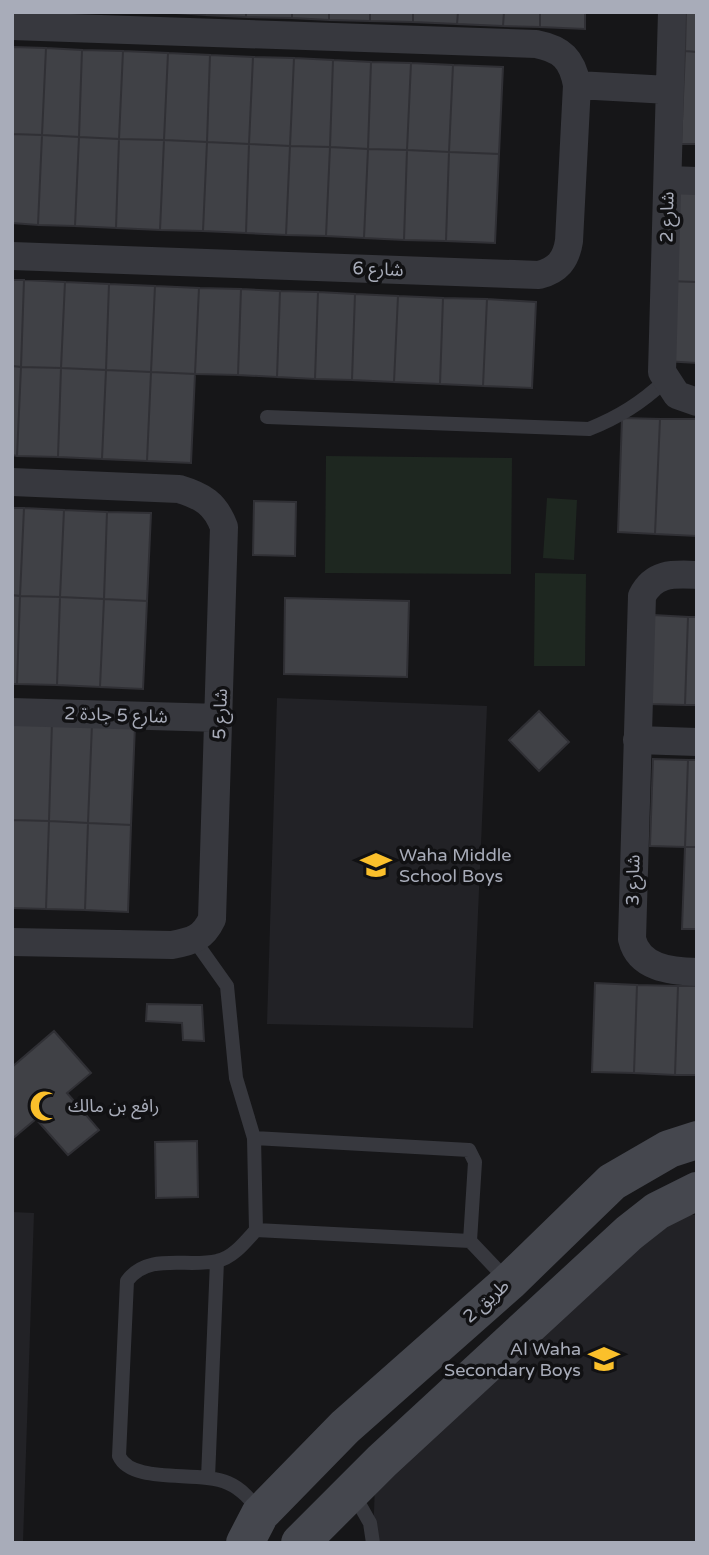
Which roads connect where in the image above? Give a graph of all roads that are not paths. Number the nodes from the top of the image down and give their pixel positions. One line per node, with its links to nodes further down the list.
1 (672, 12): 4 (street, شارع 2)
2 (12, 26): 3 (street, شارع 6)
3 (577, 85): 4 (street); 7 (street, شارع 6)
4 (669, 90): 5 (street, شارع 2)
5 (668, 180): 6 (street); 8 (street, شارع 2)
6 (697, 181)
7 (12, 256)
8 (665, 381): 9 (street); 10 (lane)
9 (697, 402)
10 (267, 417)
11 (12, 482): 14 (street, شارع 5)
12 (697, 575): 15 (street, شارع 3)
13 (12, 712): 14 (street, شارع 5 جادة 2)
14 (220, 718): 17 (street, شارع 5)
15 (637, 740): 16 (street); 19 (street, شارع 3)
16 (697, 742)
17 (195, 941): 18 (street); 20 (lane)
18 (12, 942)
19 (697, 972)
20 (254, 1138): 23 (lane); 24 (lane)
21 (697, 1140): 26 (street, طريق 2)
22 (697, 1191): 28 (street)
23 (256, 1230): 24 (lane); 25 (lane)
24 (470, 1241): 26 (lane)
25 (217, 1261): 31 (lane); 31 (lane)
26 (509, 1282): 27 (street, طريق 2)
27 (413, 1367): 28 (street); 29 (street, طريق 2)
28 (442, 1407): 30 (street)
29 (345, 1427): 30 (street); 33 (street, طريق 2)
30 (382, 1461): 32 (street)
31 (208, 1478): 33 (lane)
32 (352, 1491): 35 (street); 36 (lane)
33 (253, 1528): 34 (street, طريق 2)
34 (223, 1543)
35 (300, 1543)
36 (373, 1543)

